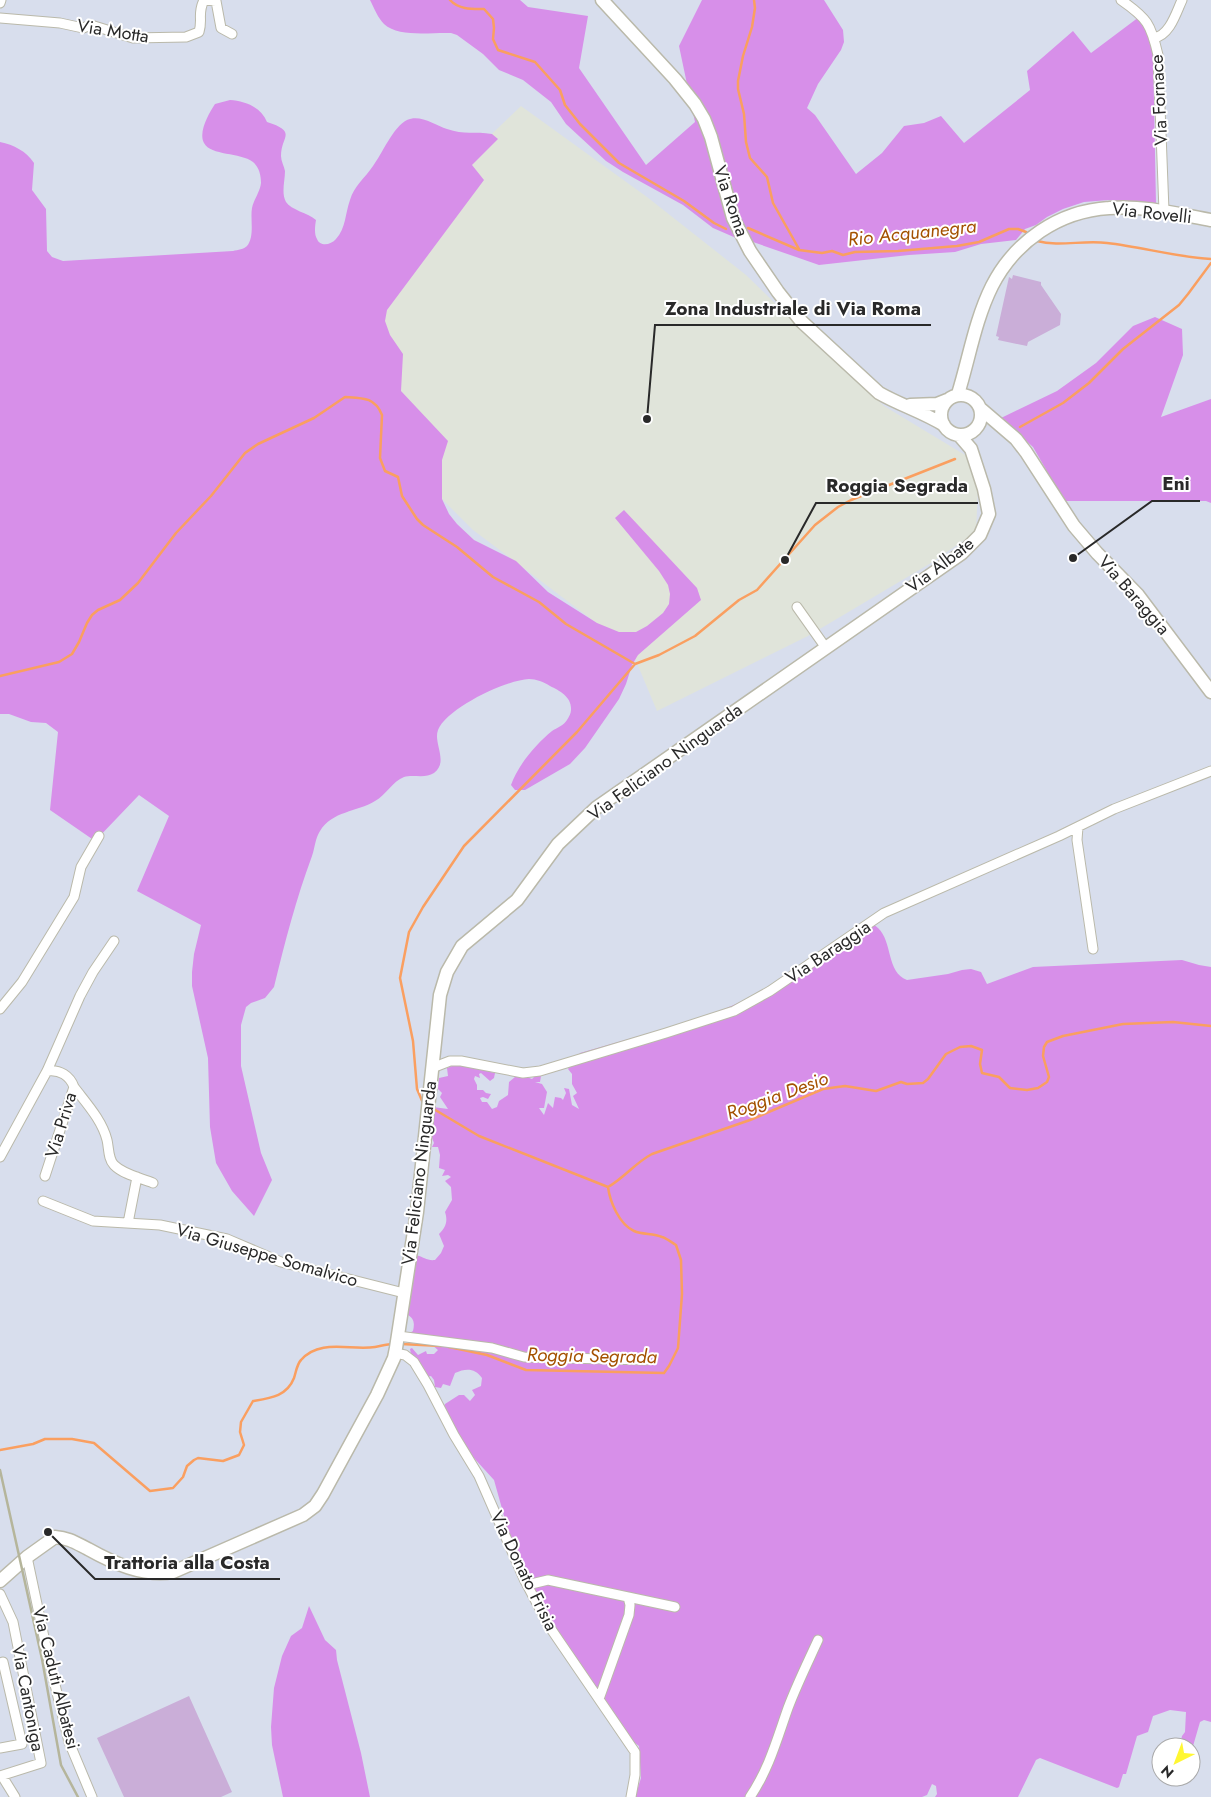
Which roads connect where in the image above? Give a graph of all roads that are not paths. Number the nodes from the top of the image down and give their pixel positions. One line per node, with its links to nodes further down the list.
1 (602, 0): 12 (street, Via Roma)
2 (1121, 0): 6 (street)
3 (1182, 0): 6 (street, Via Fornace)
4 (0, 18): 5 (street, Via Motta)
5 (232, 34)
6 (1154, 38): 7 (street, Via Fornace)
7 (1164, 211): 8 (street, Via Rovelli); 9 (street, Via Rovelli)
8 (1211, 220)
9 (968, 361): 10 (street, Via Rovelli); 11 (street, Via Rovelli)
10 (953, 397): 11 (street); 12 (street, Via Roma); 14 (street)
11 (972, 397): 13 (street)
12 (903, 404): 14 (street, Via Roma)
13 (981, 409): 15 (street, Via Baraggia); 16 (street)
14 (944, 425): 16 (street)
15 (1002, 427): 16 (street); 19 (street, Via Baraggia)
16 (969, 432): 18 (street, Via Albate)
17 (797, 607): 18 (street)
18 (826, 648): 26 (street, Via Feliciano Ninguarda)
19 (1211, 692)
20 (1211, 771): 21 (street, Via Baraggia)
21 (1078, 827): 24 (street); 26 (street, Via Baraggia)
22 (100, 836): 25 (street)
23 (114, 941): 27 (street)
24 (1093, 949)
25 (0, 1010)
26 (432, 1068): 35 (street, Via Feliciano Ninguarda)
27 (48, 1071): 28 (street, Via Priva); 29 (street, Via Priva)
28 (74, 1088): 30 (street, Via Priva); 31 (street)
29 (0, 1157)
30 (45, 1176)
31 (136, 1176): 32 (street); 34 (street)
32 (153, 1183)
33 (43, 1201): 34 (street, Via Giuseppe Somalvico)
34 (128, 1223): 35 (street, Via Giuseppe Somalvico)
35 (404, 1293): 36 (street, Via Feliciano Ninguarda)
36 (396, 1344): 37 (street); 38 (street, Via Feliciano Ninguarda); 40 (street, Via Donato Frisia)
37 (646, 1360)
38 (27, 1557): 39 (street, Via Feliciano Ninguarda); 50 (street, Via Caduti Albatesi)
39 (0, 1581)
40 (527, 1585): 42 (street); 46 (street, Via Donato Frisia)
41 (0, 1594): 48 (street, Via Cantoniga)
42 (628, 1597): 43 (street); 46 (street)
43 (675, 1607)
44 (818, 1640): 52 (street)
45 (0, 1663): 47 (street)
46 (599, 1699): 51 (street, Via Donato Frisia)
47 (0, 1748)
48 (1, 1776): 49 (street)
49 (15, 1797)
50 (92, 1797)
51 (631, 1797)
52 (750, 1797)

